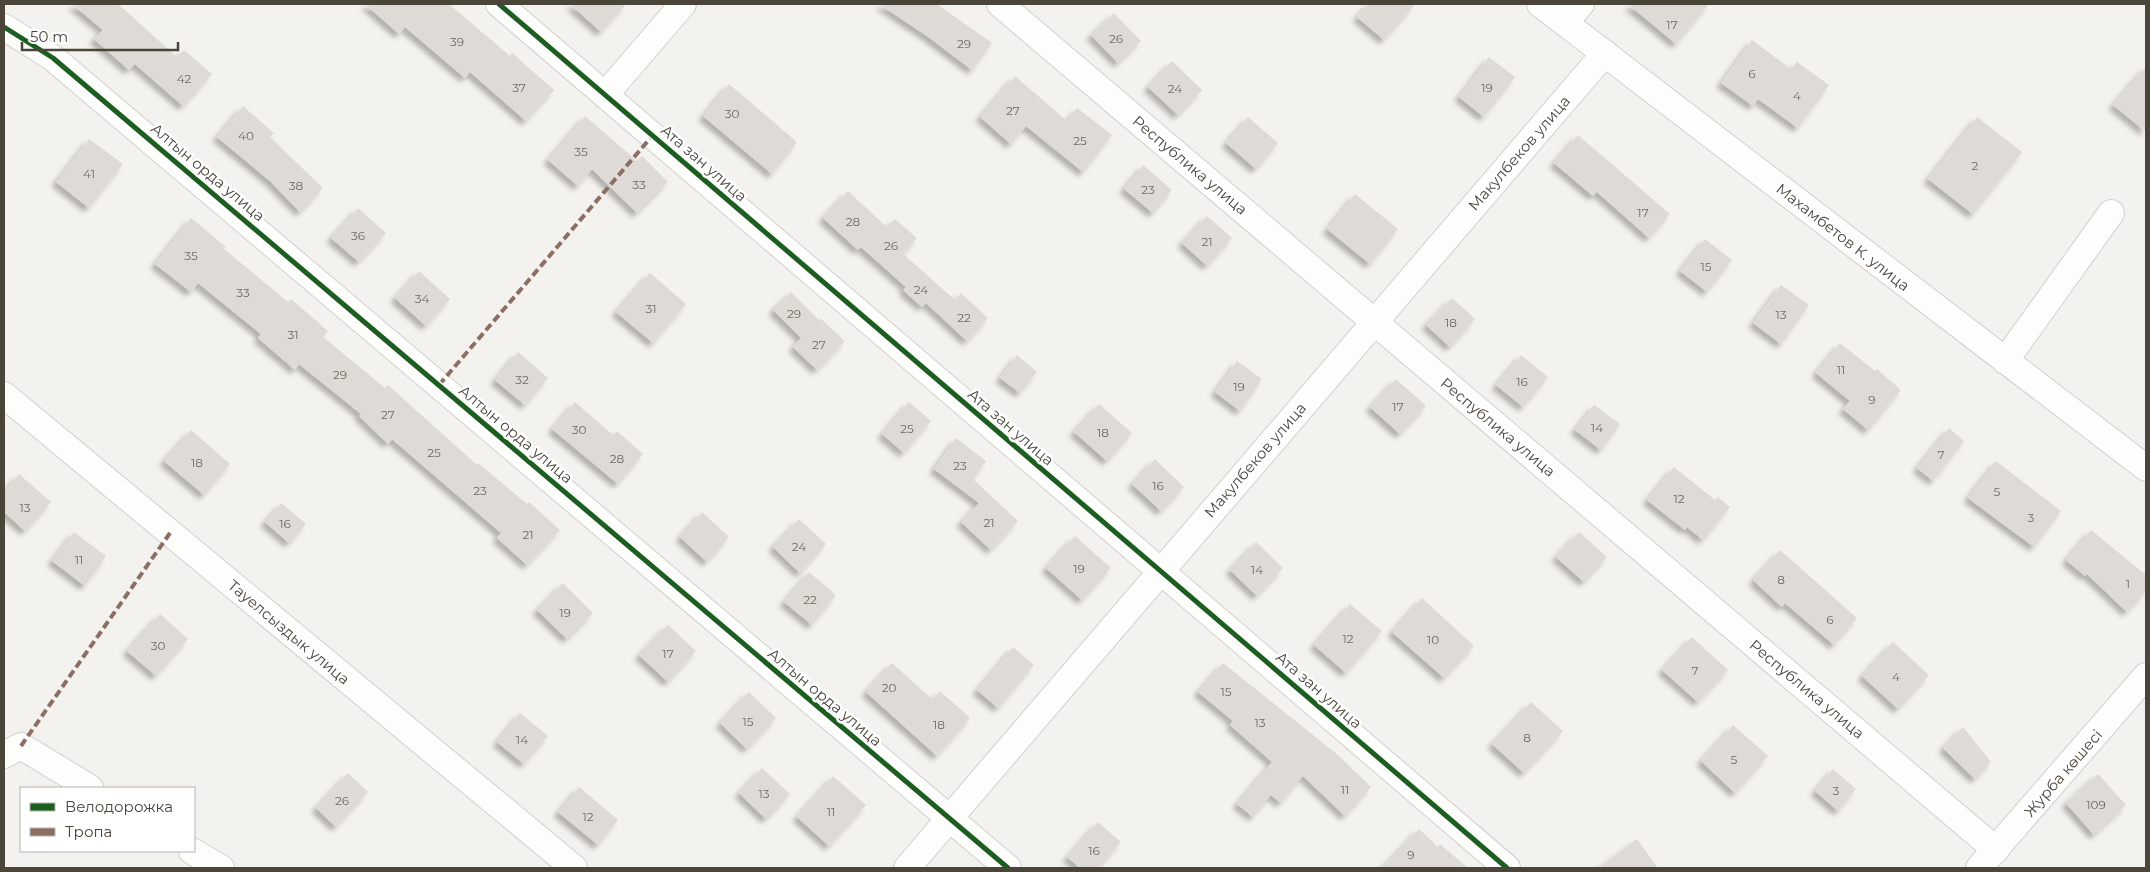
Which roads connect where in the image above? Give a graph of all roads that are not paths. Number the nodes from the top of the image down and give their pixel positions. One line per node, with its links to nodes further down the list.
1 (499, 4): 8 (street, Ата зан улица)
2 (684, 4): 8 (street)
3 (1000, 4): 10 (street, Республика улица)
4 (1540, 4): 5 (street, Махамбетов К. улица)
5 (1573, 13): 7 (street, Махамбетов К. улица)
6 (4, 26): 18 (street, Алтын орда улица)
7 (1605, 53): 10 (street, Макулбеков улица); 11 (street, Махамбетов К. улица)
8 (605, 95): 14 (street, Ата зан улица)
9 (2111, 212): 11 (street)
10 (1374, 322): 14 (street, Макулбеков улица); 20 (street, Республика улица)
11 (2005, 361): 13 (street, Махамбетов К. улица)
12 (4, 395): 22 (street, Тауелсыздык улица)
13 (2146, 468)
14 (1160, 571): 18 (street, Макулбеков улица); 25 (street, Ата зан улица)
15 (2146, 676): 20 (street, Журба көшесі)
16 (12, 751): 17 (street)
17 (88, 787)
18 (949, 818): 23 (street, Макулбеков улица); 24 (street, Алтын орда улица)
19 (194, 852): 21 (street)
20 (1988, 859)
21 (221, 868)
22 (574, 868)
23 (907, 868)
24 (1008, 868)
25 (1507, 868)

